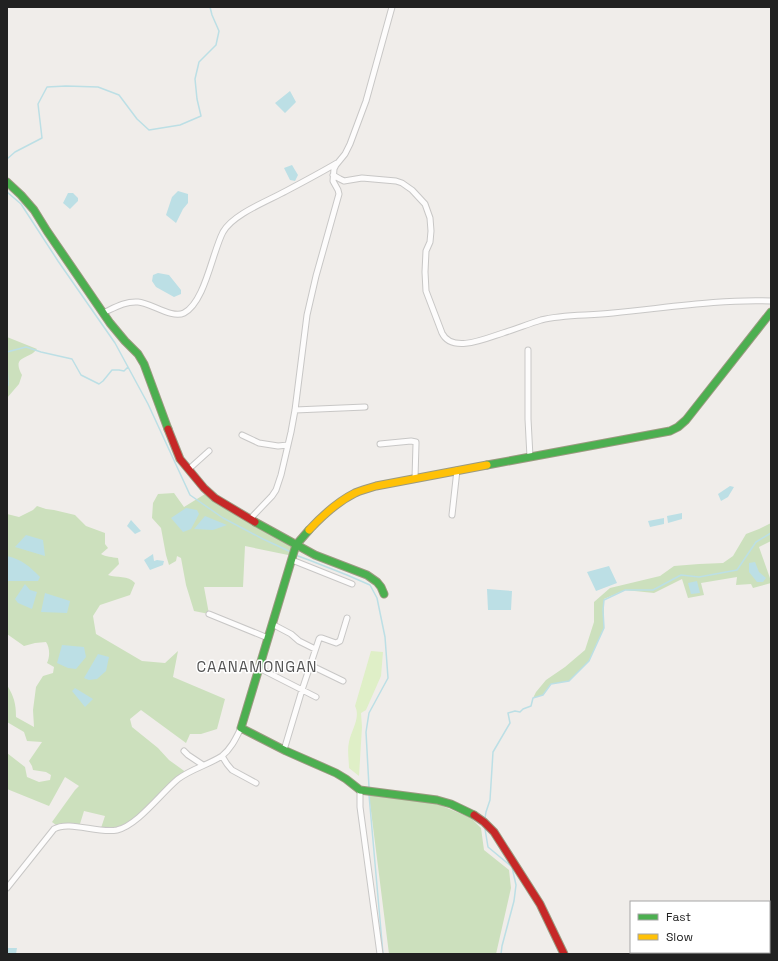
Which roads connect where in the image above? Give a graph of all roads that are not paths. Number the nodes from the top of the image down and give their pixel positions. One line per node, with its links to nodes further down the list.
1 (392, 7): 2 (street)
2 (338, 162): 3 (street); 7 (street)
3 (333, 175): 5 (street); 10 (street)
4 (7, 182): 7 (street)
5 (771, 301)
6 (771, 312): 15 (street)
7 (103, 313): 16 (street)
8 (528, 350): 15 (street)
9 (365, 407): 10 (street)
10 (295, 410): 13 (street)
11 (242, 435): 13 (street)
12 (380, 444): 18 (street)
13 (288, 445): 20 (street)
14 (209, 451): 16 (street)
15 (530, 457): 17 (street)
16 (189, 469): 20 (street)
17 (457, 470): 18 (street); 19 (street)
18 (415, 478): 21 (street)
19 (452, 515)
20 (251, 518): 21 (street)
21 (296, 545): 22 (street); 24 (street)
22 (292, 560): 23 (street); 27 (street)
23 (352, 584)
24 (384, 594)
25 (209, 614): 28 (street)
26 (347, 618): 29 (street)
27 (272, 624): 28 (street); 29 (street)
28 (268, 638): 31 (street)
29 (315, 649): 30 (street)
30 (310, 665): 32 (street); 33 (street)
31 (259, 668): 33 (street); 35 (street)
32 (343, 681)
33 (302, 690): 34 (street); 37 (street)
34 (316, 697)
35 (241, 728): 37 (street); 38 (street)
36 (184, 750): 39 (street)
37 (284, 750): 41 (street)
38 (222, 756): 39 (street); 40 (street)
39 (203, 765): 42 (street)
40 (256, 783)
41 (360, 790): 43 (street); 44 (street)
42 (7, 888)
43 (380, 954)
44 (564, 954)

